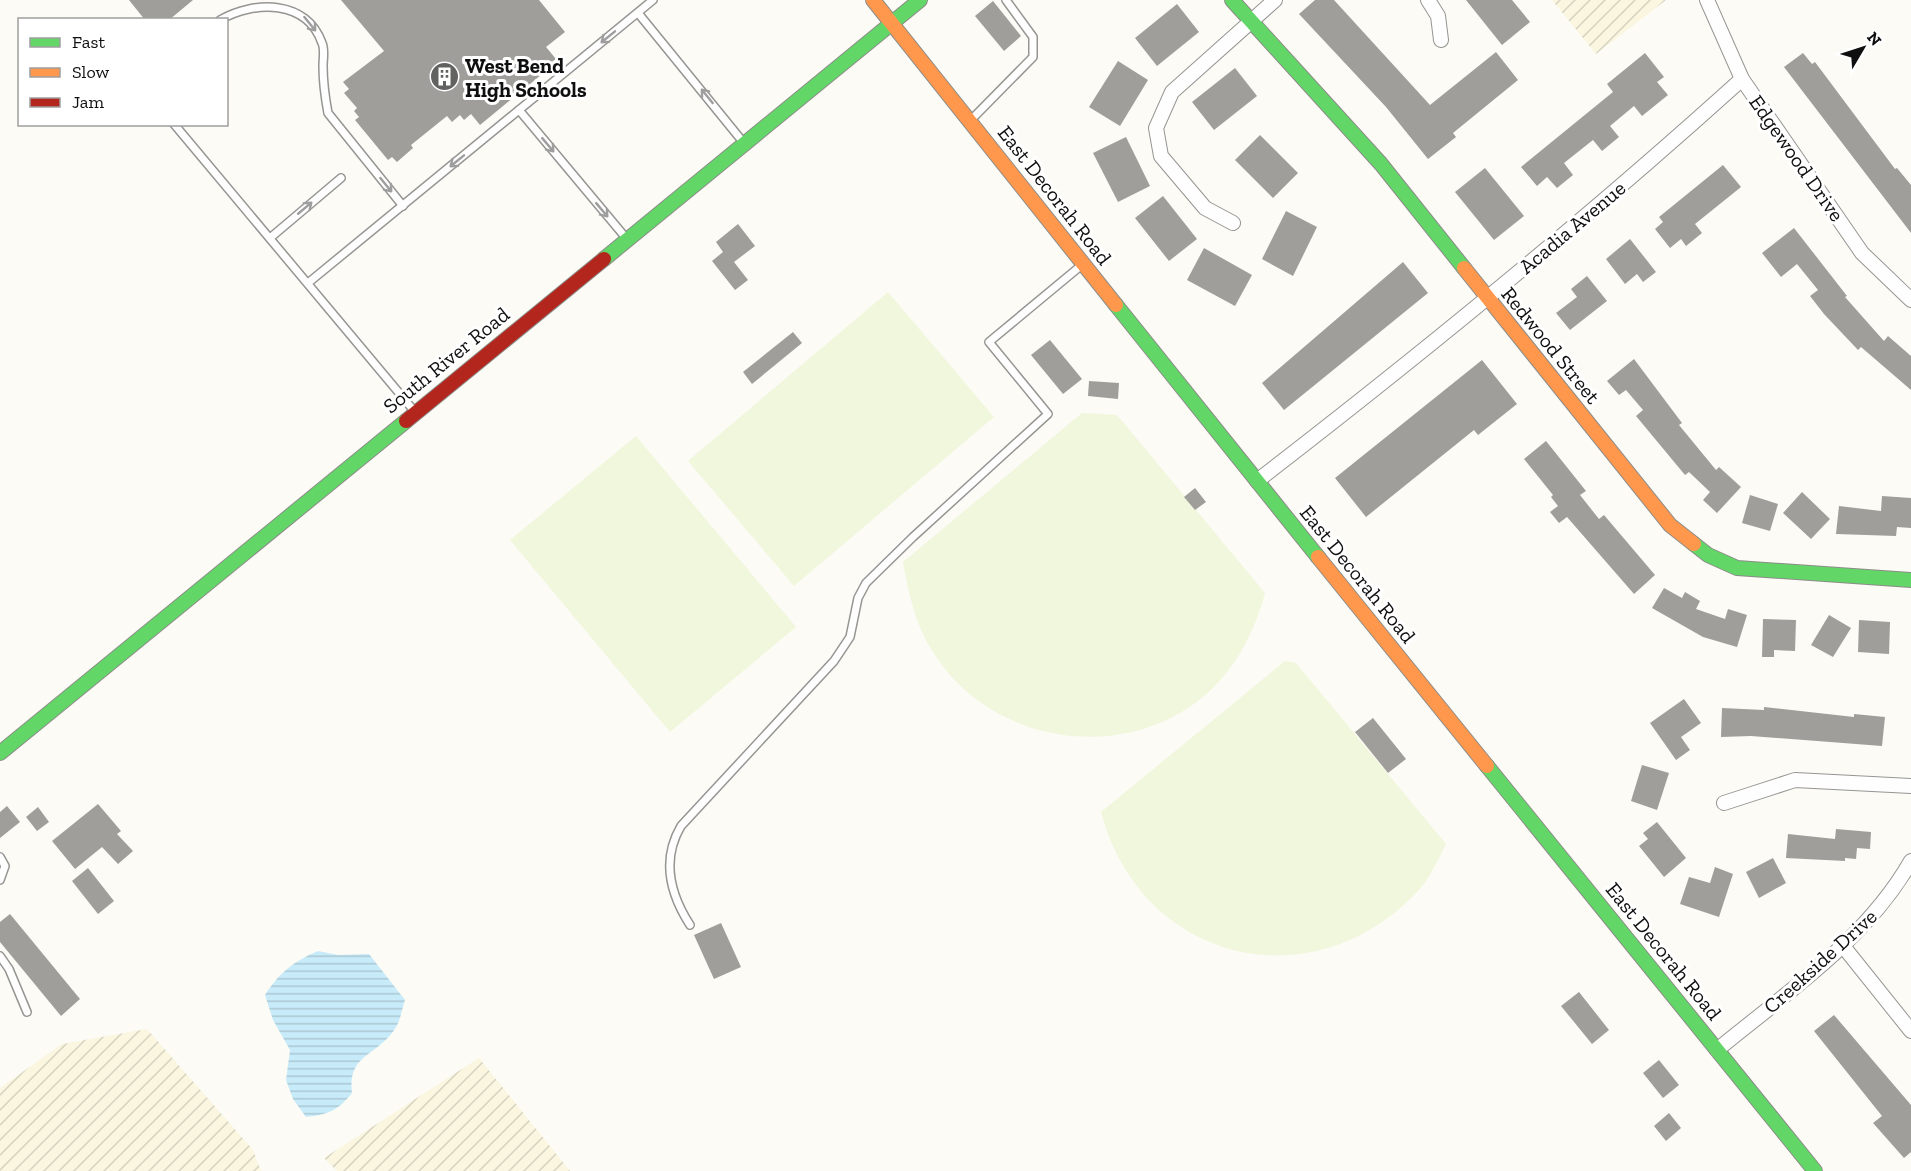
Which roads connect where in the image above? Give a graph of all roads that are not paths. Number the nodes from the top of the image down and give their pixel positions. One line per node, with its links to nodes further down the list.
1 (653, 0): 9 (lane)
2 (873, 0): 12 (street, East Decorah Road)
3 (920, 0): 12 (street, South River Road)
4 (1006, 0): 16 (lane)
5 (1232, 0): 11 (street, Redwood Street)
6 (1275, 0): 11 (street)
7 (1428, 0): 13 (street)
8 (1707, 0): 14 (street, Edgewood Drive)
9 (638, 13): 15 (lane, one-way to 15); 18 (lane, one-way to 9)
10 (223, 18): 20 (lane, one-way to 20)
11 (1251, 21): 21 (street); 26 (street, Redwood Street)
12 (891, 22): 16 (street, East Decorah Road); 18 (street, South River Road)
13 (1441, 40)
14 (1742, 79): 26 (street, Acadia Avenue); 27 (street, Edgewood Drive)
15 (519, 110): 20 (lane, one-way to 20); 23 (lane, one-way to 23)
16 (970, 121): 24 (street, East Decorah Road)
17 (176, 126): 22 (lane)
18 (743, 142): 23 (street, South River Road)
19 (341, 178): 22 (lane, one-way to 19)
20 (403, 206): 25 (lane)
21 (1233, 223)
22 (270, 238): 25 (lane)
23 (627, 240): 28 (street, South River Road)
24 (1083, 264): 29 (street, East Decorah Road); 37 (lane)
25 (308, 283): 28 (lane)
26 (1487, 298): 29 (street, Acadia Avenue); 30 (street, Redwood Street)
27 (1911, 300)
28 (415, 412): 31 (street, South River Road)
29 (1257, 481): 42 (street, East Decorah Road)
30 (1911, 580)
31 (0, 753)
32 (1911, 786): 33 (street)
33 (1724, 803)
34 (0, 857): 36 (lane)
35 (1911, 861): 38 (street, Creekside Drive)
36 (0, 880)
37 (690, 925)
38 (1843, 946): 41 (street); 42 (street, Creekside Drive)
39 (0, 956): 40 (lane)
40 (27, 1012)
41 (1911, 1031)
42 (1717, 1050): 43 (street, East Decorah Road)
43 (1815, 1171)

